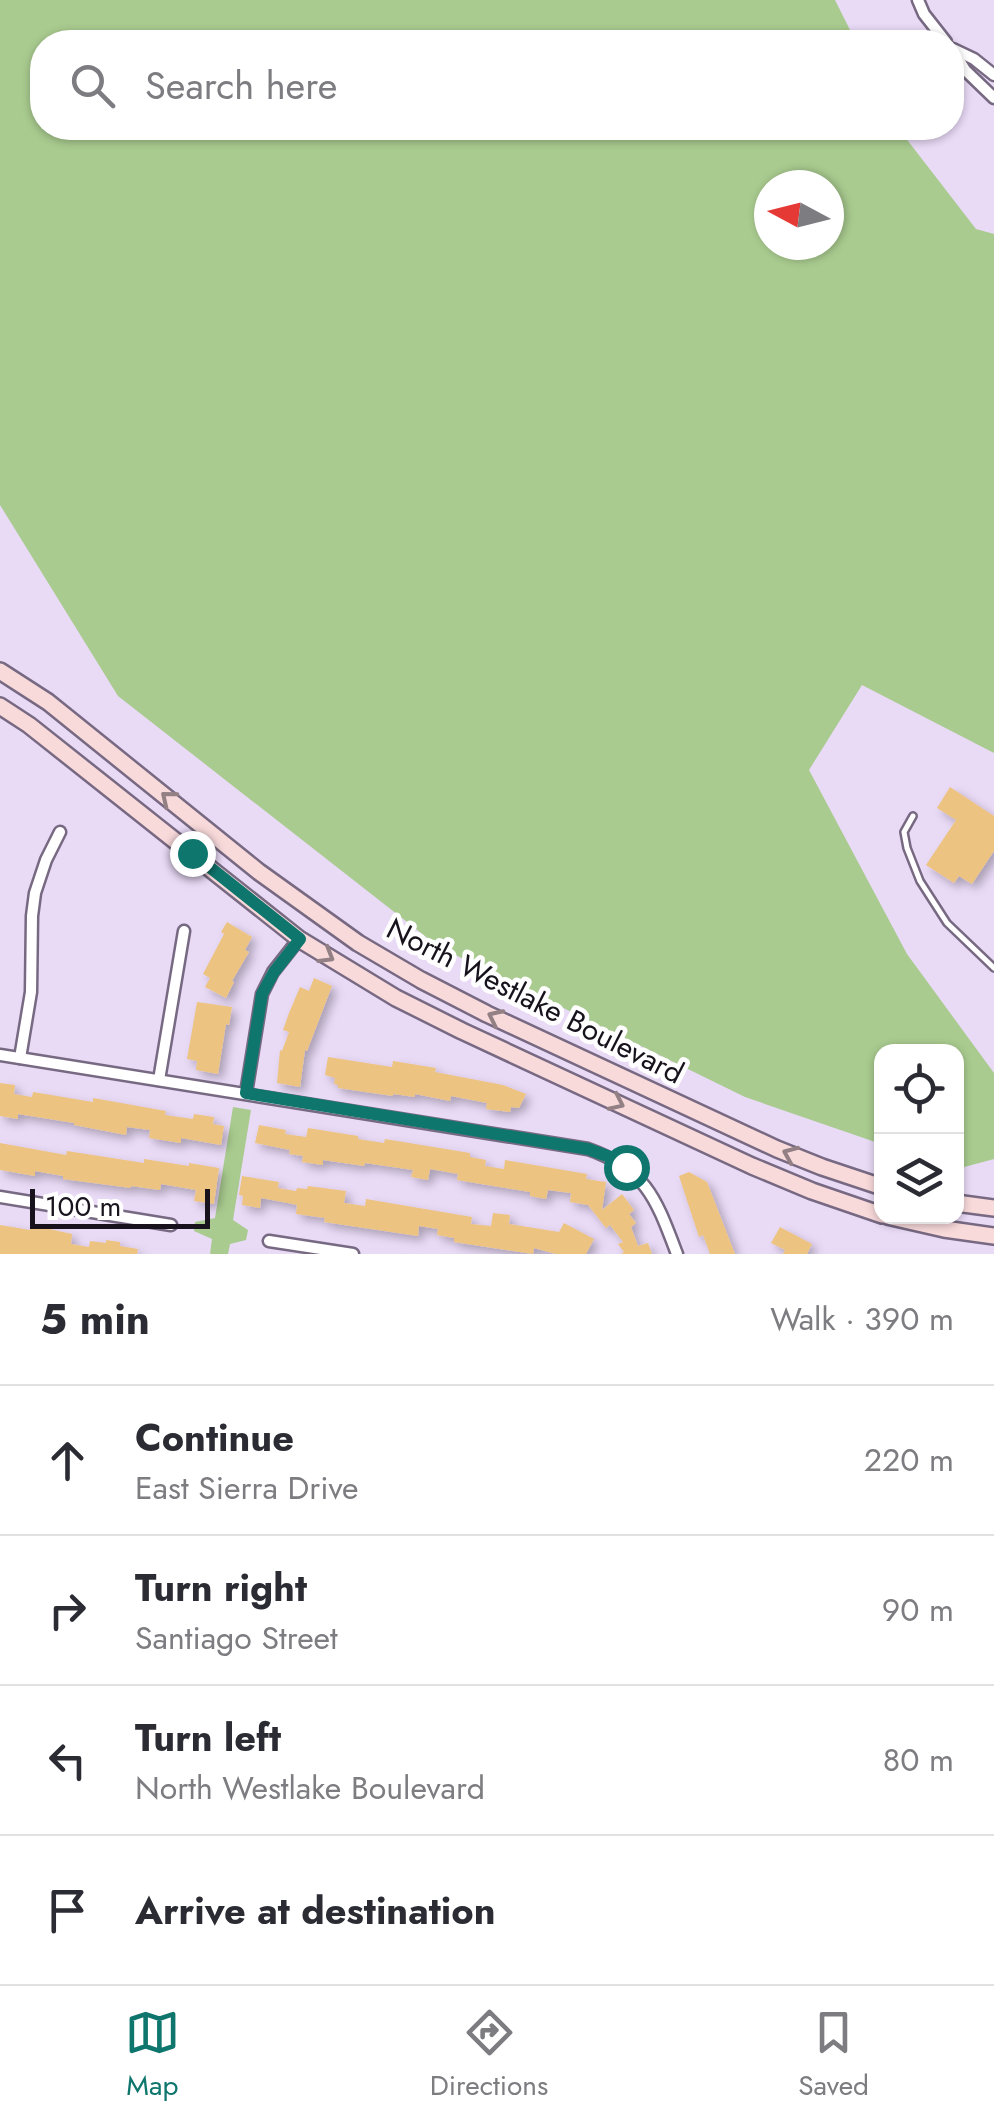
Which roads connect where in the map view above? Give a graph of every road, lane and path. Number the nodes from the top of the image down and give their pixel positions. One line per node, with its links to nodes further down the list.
1 (918, 0): 2 (street)
2 (937, 30)
3 (964, 54): 5 (street)
4 (964, 68): 6 (street)
5 (993, 74)
6 (994, 98)
7 (0, 671): 18 (main road, North Westlake Boulevard, one-way to 7)
8 (0, 706): 12 (main road, North Westlake Boulevard)
9 (913, 816): 13 (lane)
10 (60, 832): 15 (street)
11 (184, 931): 16 (street)
12 (300, 939): 17 (street); 22 (main road, North Westlake Boulevard, one-way to 22)
13 (994, 968)
14 (0, 1054): 15 (street)
15 (20, 1058): 16 (street)
16 (159, 1080): 17 (street)
17 (246, 1093): 28 (street)
18 (874, 1184)
19 (0, 1197): 23 (street)
20 (964, 1204): 21 (main road)
21 (994, 1208)
22 (874, 1213)
23 (171, 1224)
24 (924, 1224): 25 (main road, North Westlake Boulevard)
25 (994, 1236)
26 (269, 1241): 27 (street)
27 (353, 1254)
28 (677, 1254)

